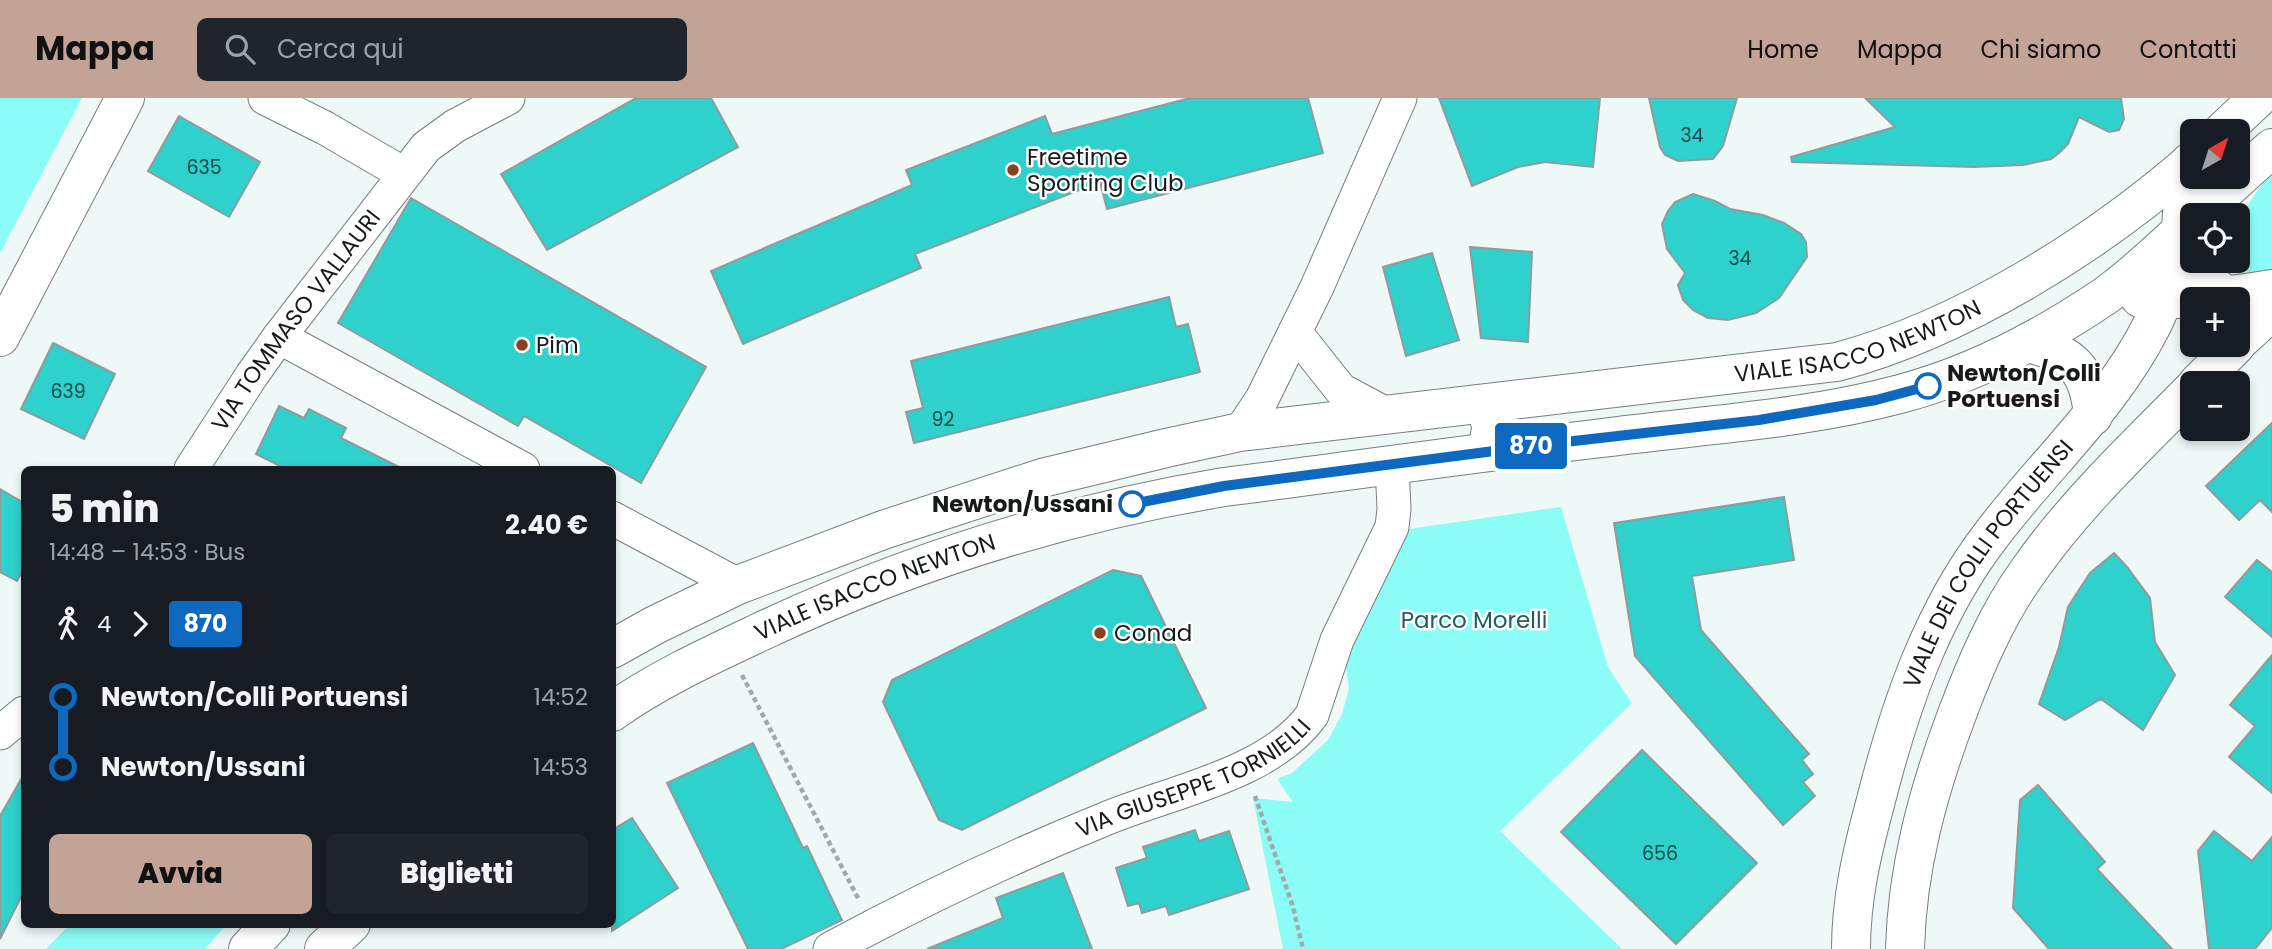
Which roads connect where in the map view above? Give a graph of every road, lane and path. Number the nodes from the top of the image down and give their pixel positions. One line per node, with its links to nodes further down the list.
1 (125, 98): 23 (main road)
2 (265, 98): 9 (street)
3 (508, 98): 9 (street, VIA TOMMASO VALLAURI)
4 (1401, 98): 22 (street)
5 (2258, 98): 6 (main road)
6 (2236, 119)
7 (2267, 156): 10 (main road, VIALE ISACCO NEWTON)
8 (2180, 170): 29 (main road, VIALE ISACCO NEWTON)
9 (404, 174): 24 (street, VIA TOMMASO VALLAURI)
10 (2212, 203)
11 (2180, 231): 17 (main road, VIALE ISACCO NEWTON)
12 (2180, 252): 19 (main road, VIALE DEI COLLI PORTUENSI)
13 (2202, 273): 14 (street)
14 (2219, 287)
15 (2272, 289): 16 (main road)
16 (2250, 292)
17 (2106, 295): 19 (main road); 25 (main road, VIALE ISACCO NEWTON)
18 (2180, 298): 19 (main road)
19 (2164, 300): 31 (main road, VIALE DEI COLLI PORTUENSI)
20 (2272, 311): 21 (main road)
21 (2250, 331)
22 (1295, 332): 30 (street); 32 (street)
23 (0, 337)
24 (279, 337): 35 (street, VIA TOMMASO VALLAURI); 36 (street)
25 (2027, 343): 31 (main road); 33 (main road, VIALE ISACCO NEWTON)
26 (2223, 357): 27 (main road)
27 (2210, 371)
28 (2180, 402): 53 (main road, VIALE DEI COLLI PORTUENSI)
29 (1482, 404): 30 (main road, VIALE ISACCO NEWTON); 33 (street)
30 (1385, 414): 32 (main road, VIALE ISACCO NEWTON)
31 (2093, 416): 52 (main road, VIALE DEI COLLI PORTUENSI)
32 (1240, 432): 38 (main road, VIALE ISACCO NEWTON)
33 (1484, 452): 34 (main road, VIALE ISACCO NEWTON)
34 (1392, 465): 40 (main road, VIALE ISACCO NEWTON); 44 (street, VIA GIUSEPPE TORNIELLI)
35 (193, 466)
36 (517, 466)
37 (616, 520): 38 (street)
38 (738, 586): 39 (main road, VIALE ISACCO NEWTON)
39 (616, 647)
40 (728, 648): 41 (main road, VIALE ISACCO NEWTON); 45 (path)
41 (616, 710)
42 (21, 716): 43 (street)
43 (0, 733)
44 (1246, 766): 45 (street, VIA GIUSEPPE TORNIELLI); 51 (path)
45 (873, 926): 50 (street, VIA GIUSEPPE TORNIELLI)
46 (267, 928): 48 (main road)
47 (347, 928): 49 (main road)
48 (248, 949)
49 (324, 949)
50 (830, 949)
51 (1303, 949)
52 (1851, 949)
53 (1905, 949)

